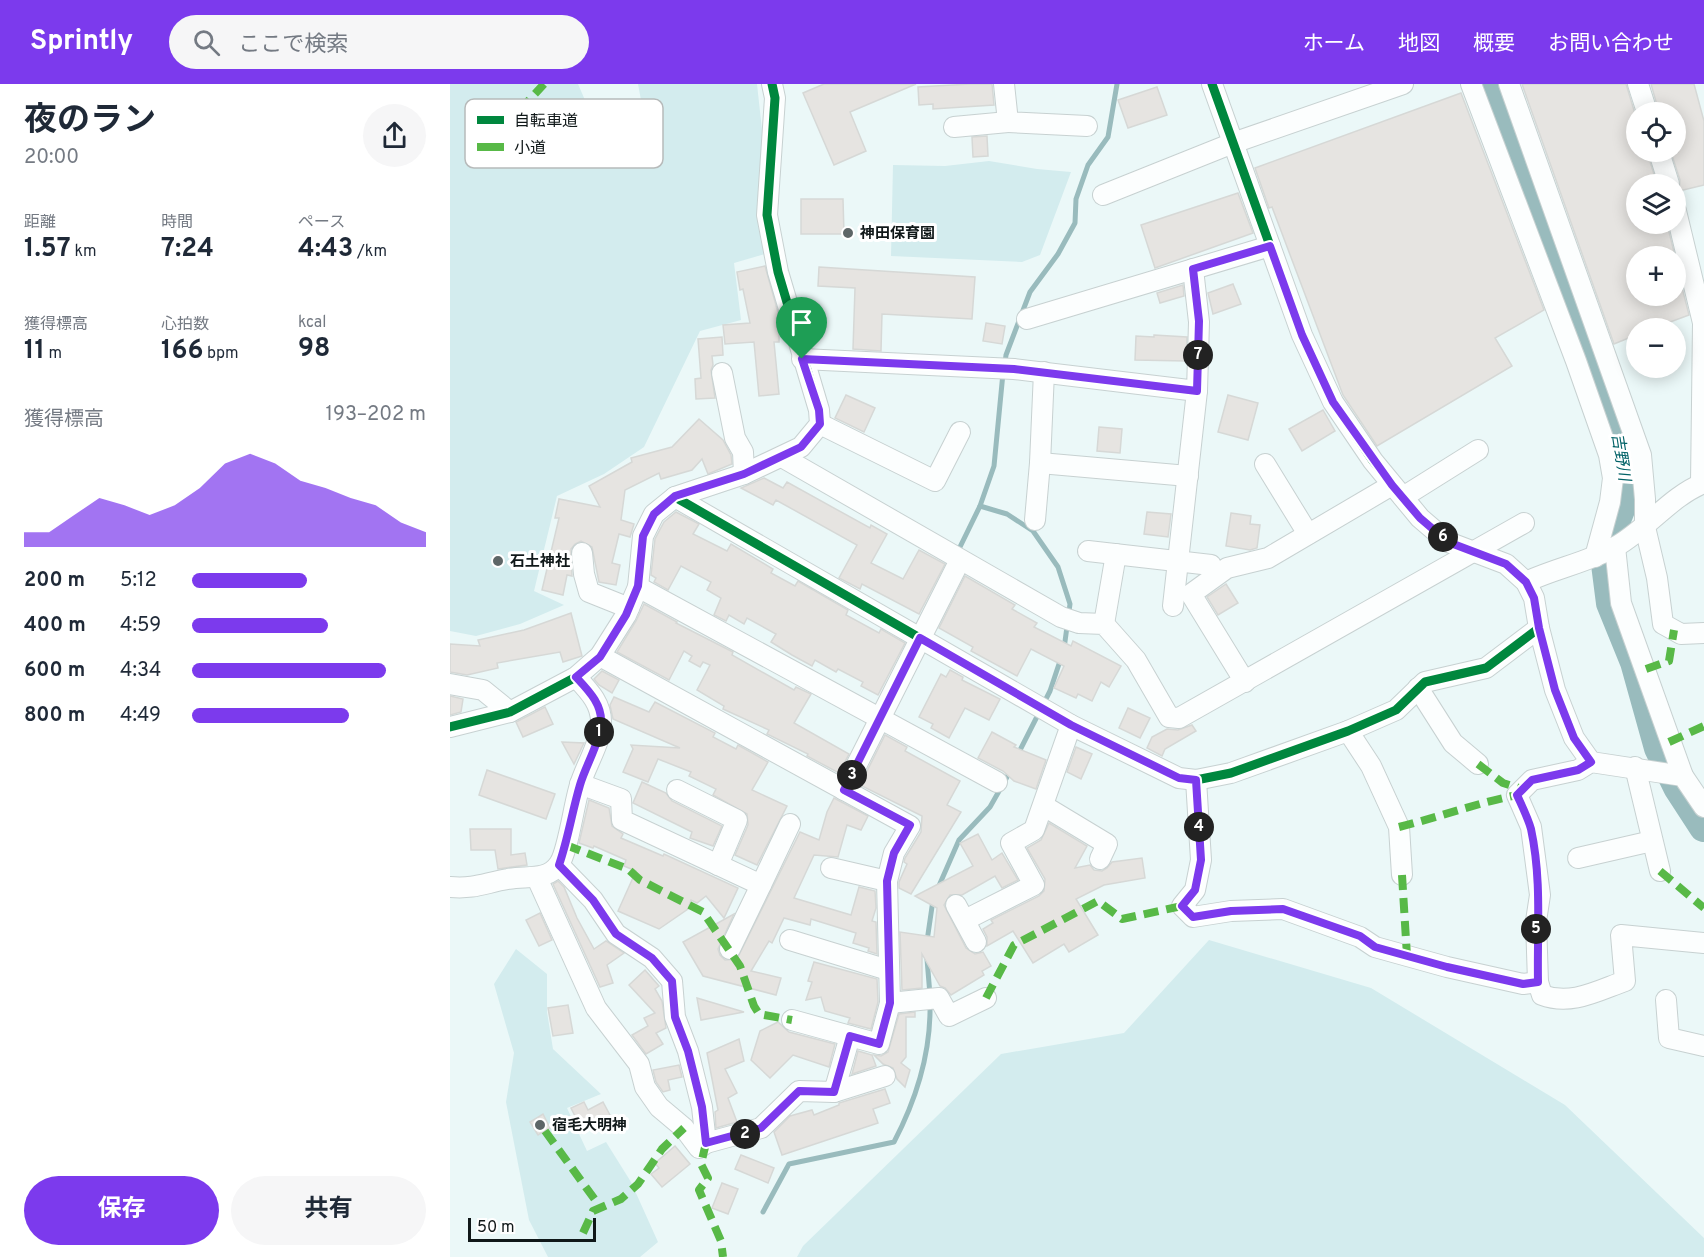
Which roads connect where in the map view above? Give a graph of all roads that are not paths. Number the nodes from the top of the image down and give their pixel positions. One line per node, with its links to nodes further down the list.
1 (772, 84): 18 (street)
2 (1004, 84): 9 (street)
3 (1403, 84): 12 (street)
4 (1471, 84): 39 (street)
5 (1509, 84): 35 (street)
6 (1638, 84): 8 (street)
7 (1215, 85): 12 (street)
8 (1644, 102)
9 (1008, 122): 10 (street); 11 (street)
10 (1087, 126)
11 (954, 127)
12 (1233, 143): 13 (street); 15 (street)
13 (1103, 195)
14 (1682, 234): 30 (street)
15 (1270, 246): 16 (street); 31 (street)
16 (1193, 269): 17 (street); 21 (street)
17 (1027, 319)
18 (802, 359): 19 (street); 22 (street)
19 (1044, 372): 21 (street); 26 (street)
20 (722, 373): 28 (street)
21 (1197, 391): 29 (street)
22 (820, 424): 23 (street); 25 (street)
23 (960, 432)
24 (1478, 450): 31 (street)
25 (782, 457): 28 (street); 42 (street)
26 (1040, 463): 29 (street); 33 (street)
27 (1265, 464): 36 (street)
28 (744, 474): 32 (street)
29 (1188, 476): 43 (street)
30 (1703, 483): 35 (street)
31 (1397, 491): 36 (street); 38 (street)
32 (675, 496): 46 (street); 52 (street)
33 (1035, 520)
34 (1524, 523): 38 (street)
35 (1645, 526): 39 (street); 51 (street)
36 (1308, 534): 55 (street)
37 (1088, 551): 41 (street)
38 (1473, 551): 45 (street); 55 (street)
39 (1607, 551): 45 (street); 66 (street)
40 (582, 553): 48 (street)
41 (1116, 554): 43 (street); 49 (street)
42 (960, 561): 49 (street); 52 (street)
43 (1178, 561): 44 (street); 47 (street)
44 (1211, 565)
45 (1526, 582): 50 (street)
46 (638, 586): 48 (street); 59 (street)
47 (1173, 606)
48 (629, 608): 53 (street)
49 (1104, 624): 55 (street)
50 (1539, 628): 57 (street); 63 (street)
51 (1704, 633)
52 (920, 638): 59 (street); 60 (street)
53 (600, 657): 54 (street); 71 (street)
54 (576, 677): 58 (street); 69 (street)
55 (1245, 682)
56 (450, 684): 58 (street)
57 (1418, 688): 62 (street); 64 (street)
58 (510, 712): 61 (street)
59 (881, 718): 68 (street); 71 (street)
60 (1071, 725): 67 (street); 72 (street)
61 (450, 727)
62 (1348, 731): 67 (street); 82 (street)
63 (1591, 762): 65 (street); 92 (street)
64 (1478, 764)
65 (1635, 767): 66 (street); 75 (street)
66 (1675, 775): 73 (street)
67 (1196, 780): 92 (street)
68 (997, 783)
69 (580, 784): 78 (street); 79 (street)
70 (677, 790): 79 (street)
71 (844, 790): 84 (street)
72 (1044, 806): 77 (street); 88 (street)
73 (1704, 807)
74 (790, 824): 85 (street)
75 (1652, 841): 76 (street); 81 (street)
76 (1578, 858)
77 (1100, 859)
78 (559, 865): 83 (street); 101 (street)
79 (718, 866): 85 (street)
80 (831, 868): 84 (street)
81 (1660, 871)
82 (1402, 875)
83 (537, 878): 86 (street); 101 (street)
84 (887, 881): 91 (street)
85 (761, 885): 90 (street)
86 (450, 887)
87 (790, 940): 91 (street)
88 (976, 942)
89 (1704, 943): 92 (street)
90 (730, 949)
91 (888, 970): 95 (street)
92 (1538, 982)
93 (986, 998): 95 (street)
94 (1666, 1000): 98 (street)
95 (890, 1003): 97 (street)
96 (792, 1020): 97 (street)
97 (850, 1036): 100 (street)
98 (1700, 1045)
99 (885, 1076): 100 (street)
100 (834, 1092): 101 (street)
101 (706, 1143)

